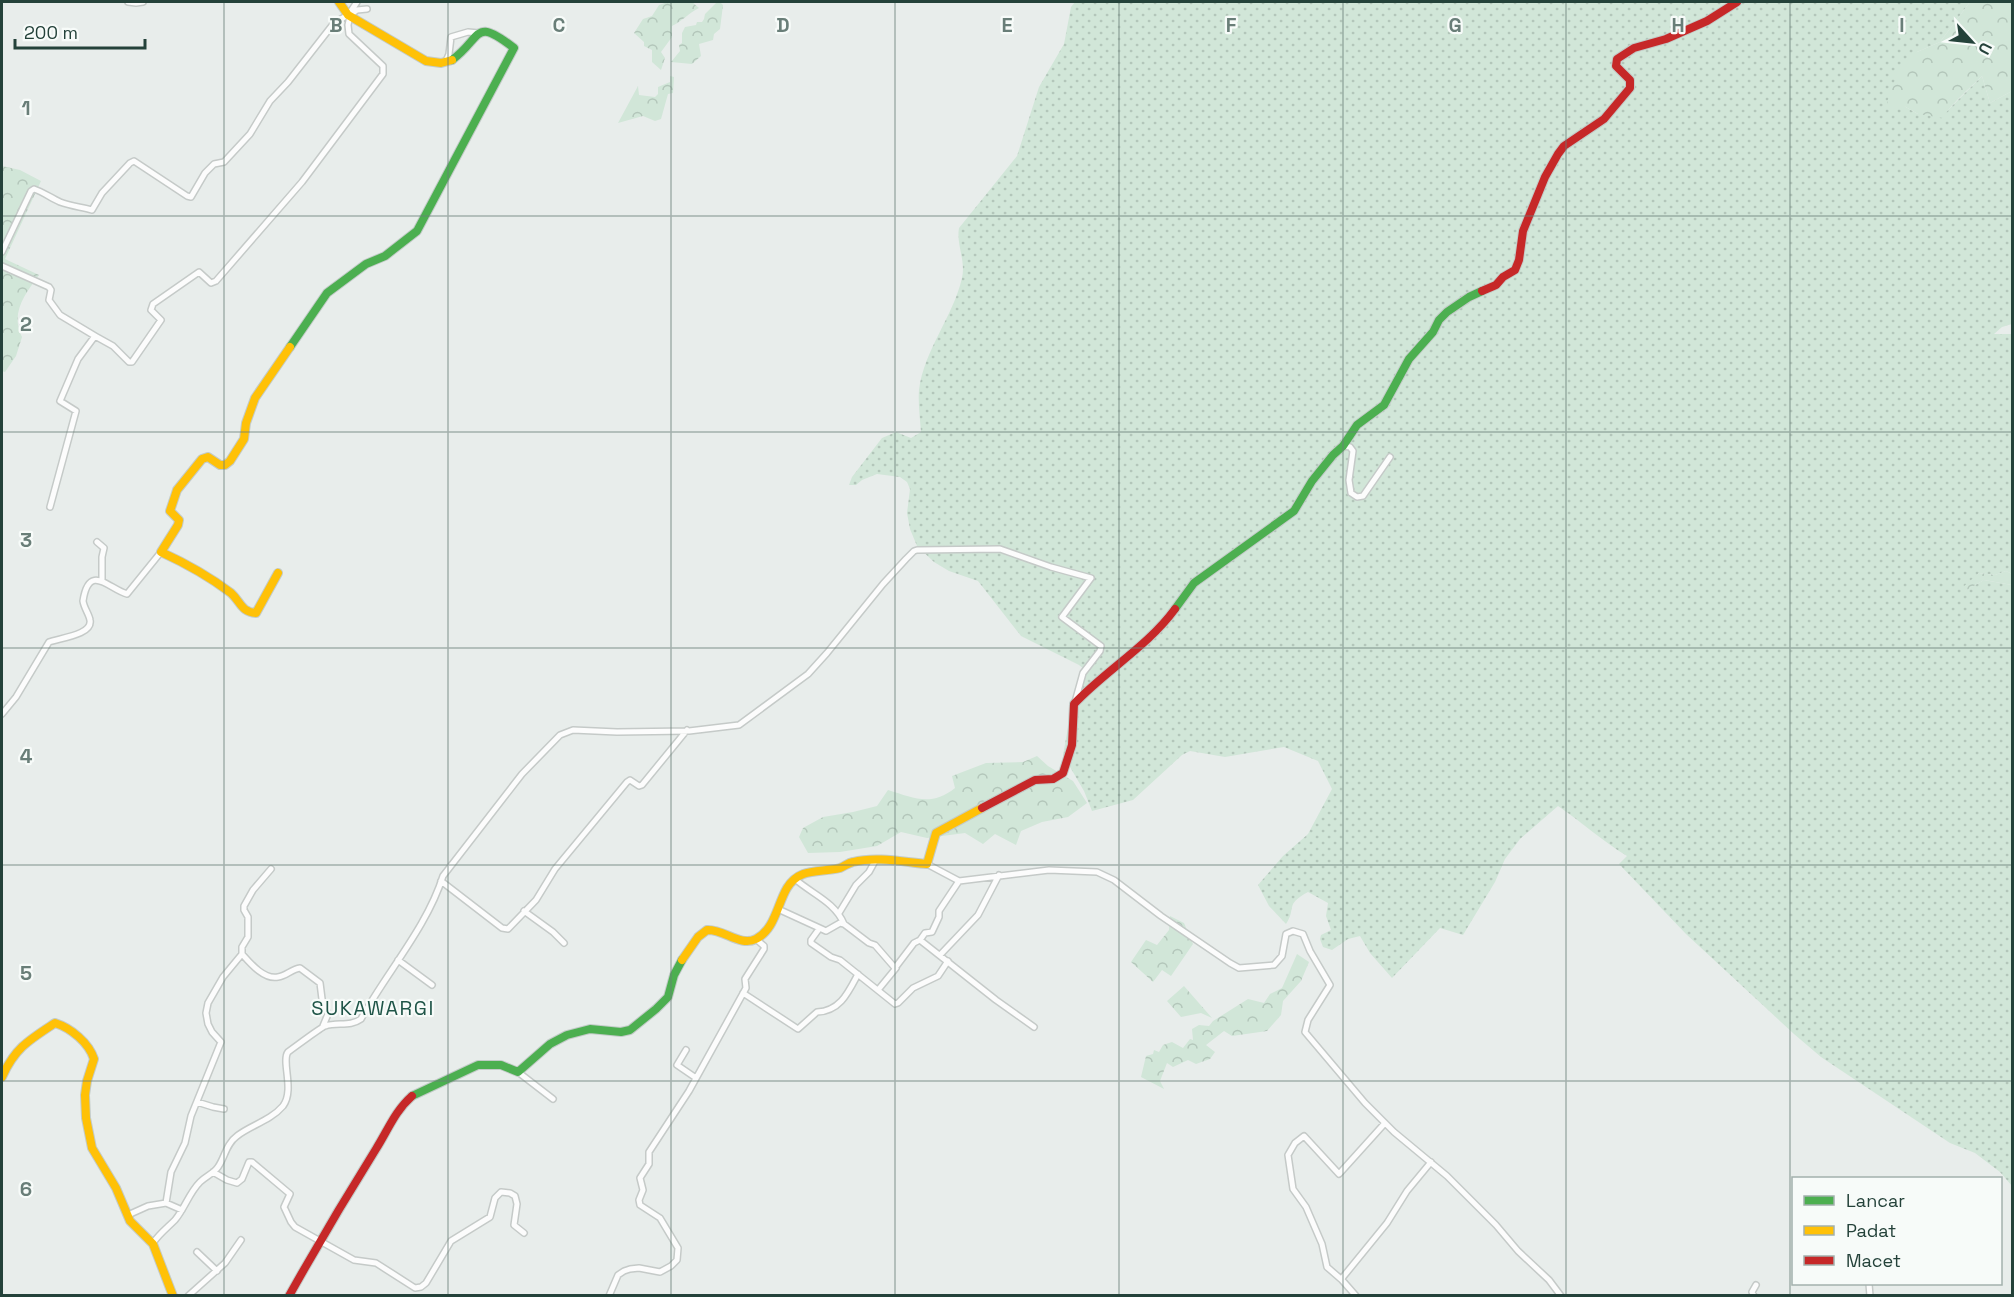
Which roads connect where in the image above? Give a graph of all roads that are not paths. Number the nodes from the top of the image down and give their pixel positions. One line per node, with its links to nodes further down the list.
1 (128, 2): 2 (street)
2 (143, 2)
3 (339, 2): 7 (street)
4 (357, 2): 7 (street)
5 (1737, 2): 13 (street)
6 (367, 9): 7 (street)
7 (349, 16): 9 (street); 10 (street); 12 (street)
8 (480, 33): 9 (street); 9 (street); 17 (street)
9 (445, 63)
10 (2, 253)
11 (2, 266): 12 (street)
12 (95, 336): 15 (street)
13 (1343, 446): 14 (street); 20 (street)
14 (1390, 458)
15 (50, 507)
16 (97, 542): 19 (street)
17 (161, 552): 18 (street); 19 (street)
18 (278, 573)
19 (102, 580): 21 (street)
20 (1074, 704): 22 (street); 24 (street)
21 (2, 714)
22 (687, 730): 28 (street); 31 (street)
23 (875, 861): 24 (street); 27 (street); 32 (street)
24 (927, 864): 29 (street)
25 (271, 869): 38 (street)
26 (999, 875): 29 (street); 39 (street); 56 (street)
27 (795, 879): 30 (street); 32 (street)
28 (441, 881): 31 (street); 40 (street)
29 (959, 881): 36 (street)
30 (778, 909): 34 (street); 35 (street)
31 (524, 911): 37 (street)
32 (839, 913): 33 (street)
33 (844, 924): 34 (street); 42 (street)
34 (819, 929): 43 (street)
35 (756, 939): 46 (street); 50 (street)
36 (920, 940): 39 (street); 42 (street)
37 (564, 943)
38 (242, 954): 47 (street); 54 (street)
39 (940, 955): 41 (street)
40 (398, 960): 44 (street); 47 (street)
41 (948, 961): 45 (street); 48 (street)
42 (896, 968): 45 (street)
43 (858, 974): 45 (street); 46 (street)
44 (432, 985)
45 (878, 990)
46 (743, 993): 52 (street)
47 (323, 1026): 58 (street)
48 (1034, 1027)
49 (686, 1050): 52 (street)
50 (518, 1072): 53 (street); 64 (street)
51 (2, 1077): 61 (street)
52 (696, 1078): 73 (street)
53 (553, 1099)
54 (196, 1102): 55 (street); 59 (street)
55 (224, 1109)
56 (1386, 1123): 57 (street); 68 (street)
57 (1431, 1162): 68 (street); 75 (street)
58 (213, 1172): 60 (street); 64 (street)
59 (166, 1203): 60 (street); 61 (street)
60 (182, 1210): 65 (street)
61 (128, 1215): 65 (street)
62 (524, 1233): 64 (street)
63 (241, 1240): 67 (street)
64 (320, 1241): 72 (street)
65 (153, 1243): 70 (street)
66 (196, 1252): 67 (street)
67 (217, 1271): 71 (street)
68 (1342, 1280): 74 (street)
69 (1756, 1285): 76 (street)
70 (172, 1296)
71 (188, 1296)
72 (288, 1296)
73 (609, 1296)
74 (1356, 1296)
75 (1562, 1296)
76 (1754, 1296)

